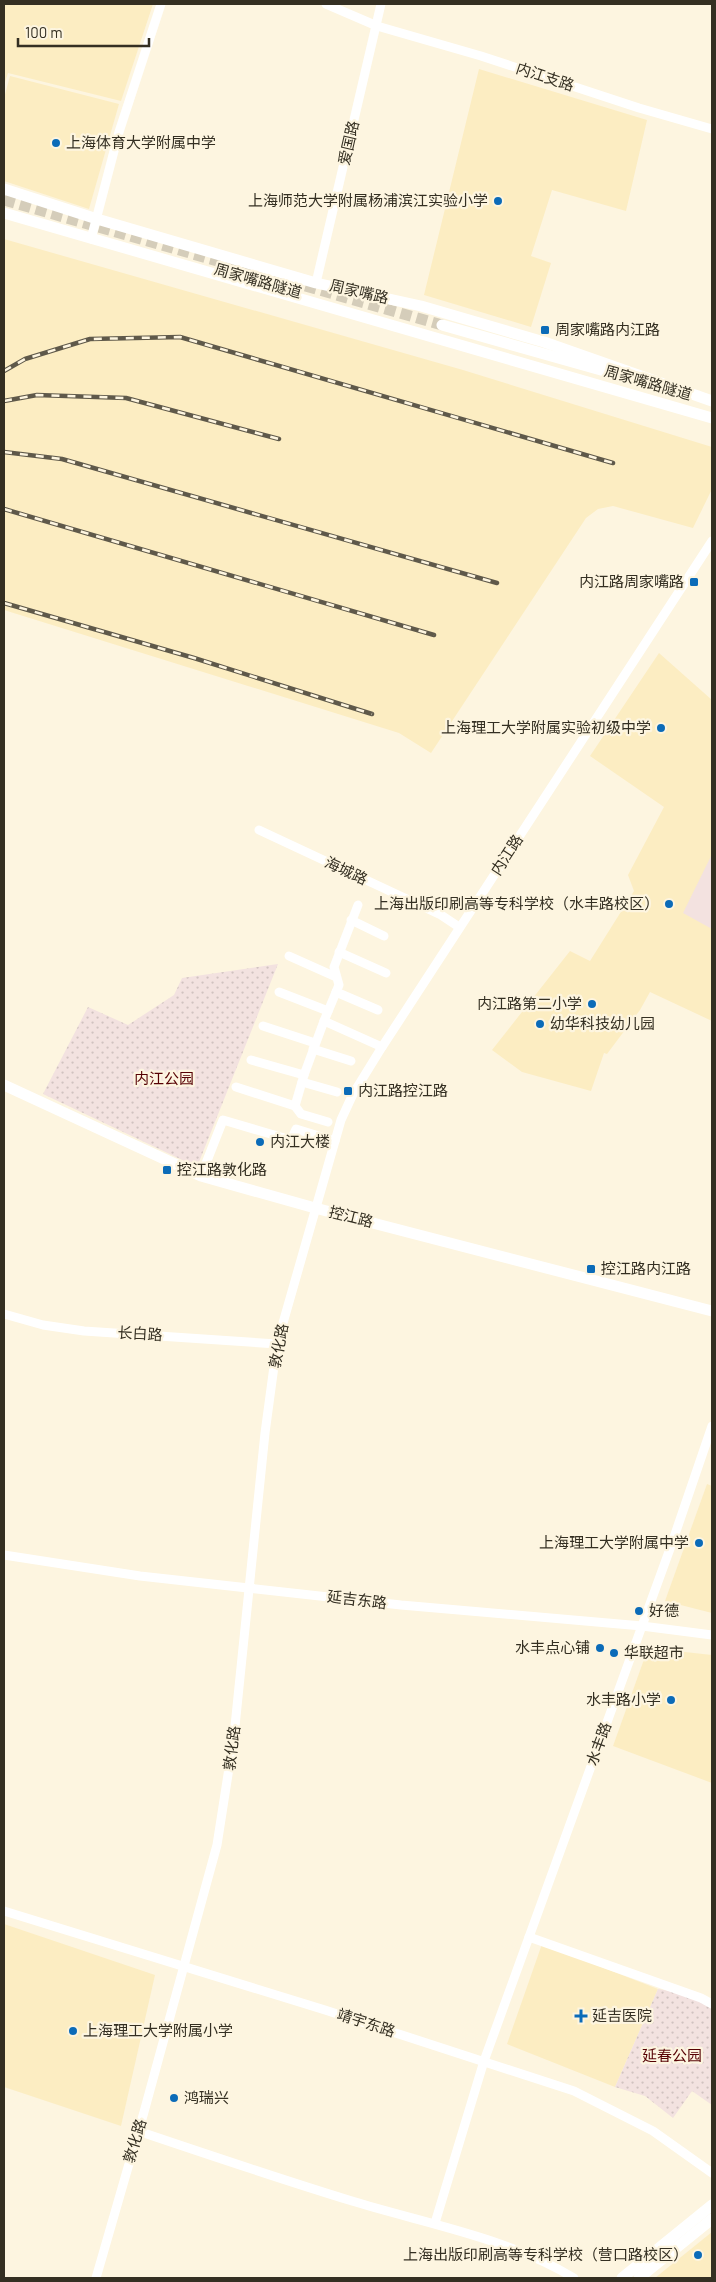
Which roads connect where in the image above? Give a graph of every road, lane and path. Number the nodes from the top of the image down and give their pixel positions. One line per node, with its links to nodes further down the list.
1 (161, 4): 8 (street)
2 (326, 4): 4 (street, 内江支路)
3 (381, 4): 4 (street, 爱国路)
4 (377, 26): 5 (street, 内江支路); 11 (street, 爱国路)
5 (712, 129)
6 (4, 189): 8 (main road, 周家嘴路)
7 (4, 213): 10 (main road, 周家嘴路)
8 (97, 219): 10 (street); 11 (main road, 周家嘴路)
9 (110, 237): 13 (main road, 周家嘴路隧道)
10 (91, 239): 13 (main road, 周家嘴路)
11 (316, 283): 14 (main road, 周家嘴路)
12 (442, 325): 14 (main road, 周家嘴路隧道)
13 (433, 336): 15 (main road, 周家嘴路)
14 (712, 400)
15 (712, 418)
16 (712, 541): 20 (street, 内江路)
17 (259, 830): 20 (street, 海城路)
18 (358, 905): 19 (street)
19 (352, 920): 21 (street); 22 (street)
20 (459, 927): 33 (street, 内江路)
21 (384, 936)
22 (339, 952): 24 (street); 25 (street)
23 (289, 956): 25 (street)
24 (386, 973)
25 (336, 976): 27 (street)
26 (279, 992): 29 (street)
27 (336, 992): 28 (street); 29 (street)
28 (378, 1010)
29 (328, 1011): 30 (street)
30 (324, 1021): 32 (street); 33 (street)
31 (263, 1026): 32 (street)
32 (314, 1046): 35 (street); 36 (street)
33 (382, 1046): 42 (street, 内江路)
34 (251, 1060): 36 (street)
35 (351, 1061)
36 (303, 1079): 39 (street); 40 (street)
37 (4, 1085): 43 (main road, 控江路)
38 (236, 1087): 40 (street)
39 (337, 1092)
40 (295, 1106): 41 (street)
41 (328, 1122)
42 (335, 1141): 43 (street); 44 (street, 内江路)
43 (200, 1176): 44 (main road, 控江路)
44 (316, 1208): 45 (main road, 控江路); 47 (street, 敦化路)
45 (712, 1311)
46 (4, 1314): 47 (street, 长白路)
47 (277, 1344): 50 (street, 敦化路)
48 (712, 1426): 51 (street, 水丰路)
49 (4, 1555): 50 (street, 延吉东路)
50 (250, 1588): 51 (street, 延吉东路); 55 (street, 敦化路)
51 (642, 1626): 52 (street, 延吉东路); 54 (street, 水丰路)
52 (712, 1635)
53 (4, 1910): 55 (street, 靖宇东路)
54 (529, 1937): 56 (street); 57 (street, 水丰路)
55 (185, 1967): 57 (street, 靖宇东路); 58 (street, 敦化路)
56 (712, 2004)
57 (484, 2061): 59 (street, 靖宇东路); 62 (street, 水丰路)
58 (138, 2131): 62 (street); 63 (street, 敦化路)
59 (712, 2173)
60 (712, 2205): 65 (main road)
61 (712, 2219): 66 (main road)
62 (435, 2223): 64 (street)
63 (96, 2278)
64 (574, 2278)
65 (622, 2278)
66 (639, 2278)

